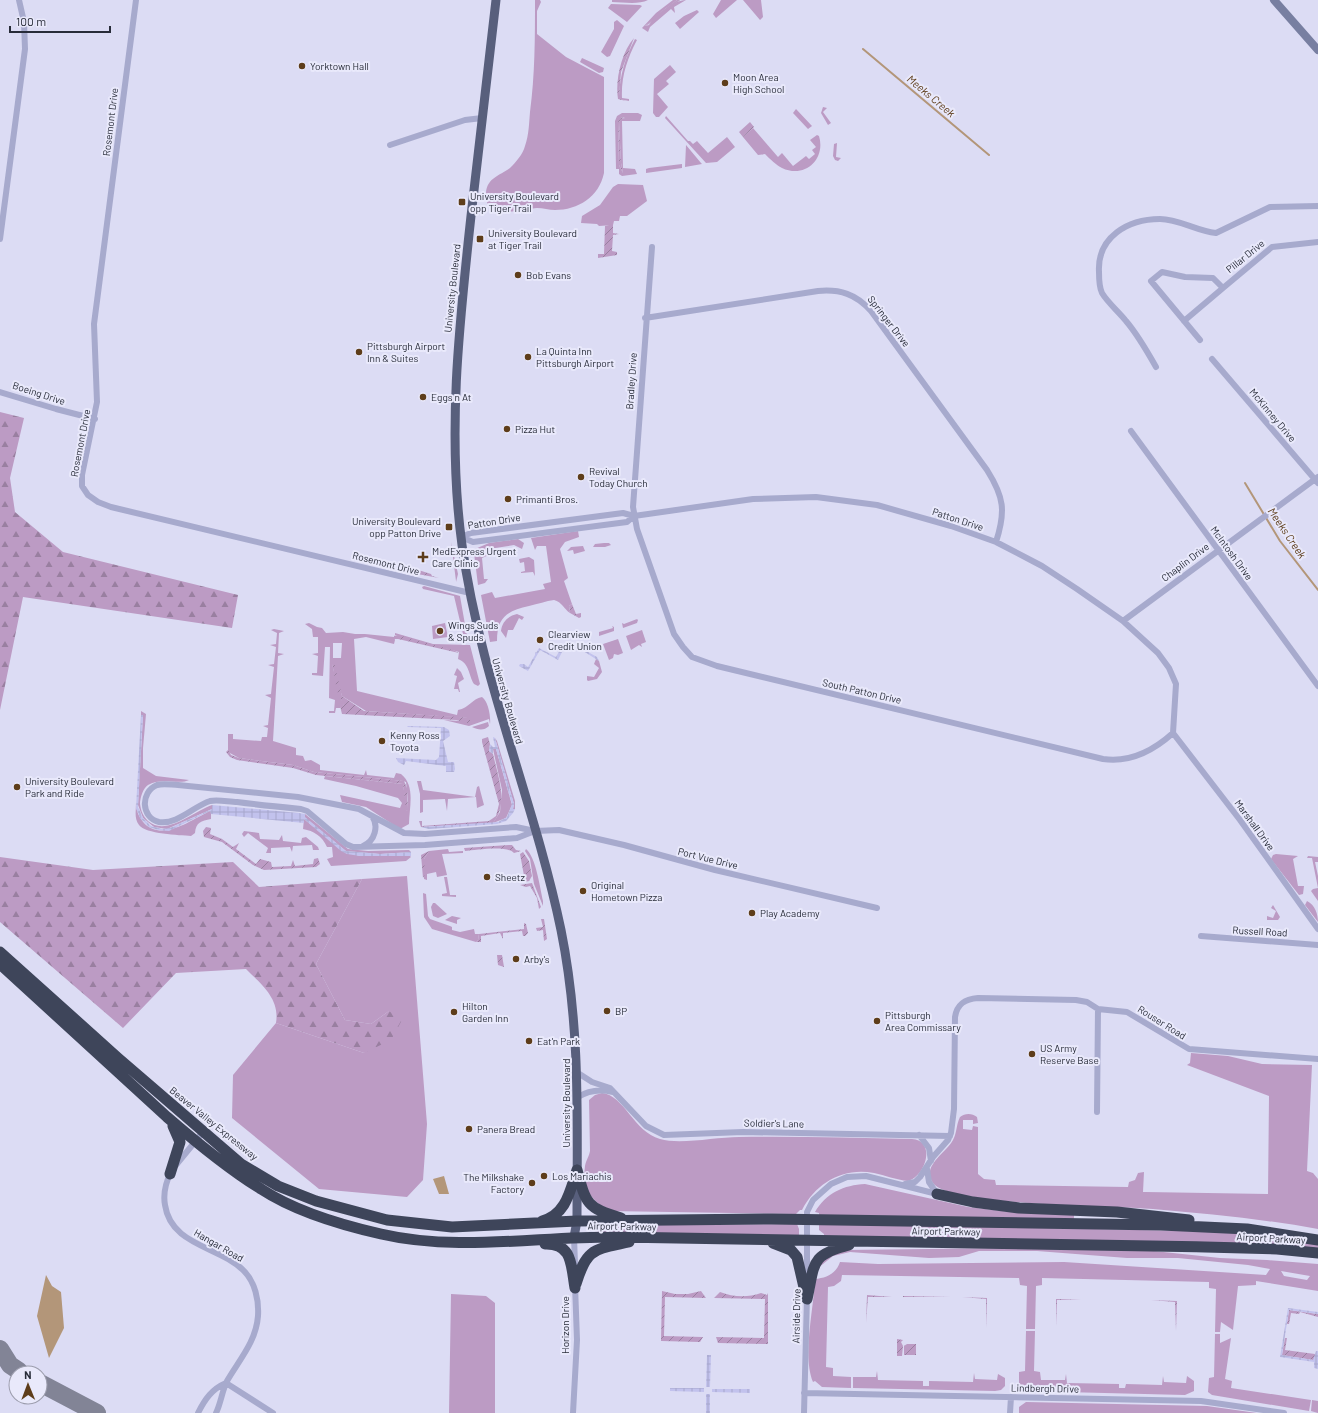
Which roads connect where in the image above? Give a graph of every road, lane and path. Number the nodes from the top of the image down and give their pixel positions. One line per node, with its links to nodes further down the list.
1 (19, 0): 9 (street)
2 (136, 0): 19 (street, Rosemont Drive)
3 (496, 0): 6 (main road, University Boulevard)
4 (1274, 0): 5 (main road)
5 (1318, 50)
6 (482, 118): 7 (street); 23 (main road, University Boulevard)
7 (390, 145)
8 (1318, 206): 17 (street)
9 (0, 239)
10 (1318, 242): 12 (street, Pillar Drive)
11 (652, 247): 13 (street, Bradley Drive)
12 (1223, 288): 14 (street); 14 (street, Pillar Drive)
13 (645, 318): 22 (street, Bradley Drive); 24 (street, Springer Drive)
14 (1184, 321): 15 (street, Pillar Drive)
15 (1200, 340)
16 (1212, 359): 21 (street, McKinney Drive)
17 (1156, 367)
18 (0, 392): 19 (street, Boeing Drive)
19 (95, 419): 26 (street, Rosemont Drive)
20 (1131, 431): 25 (street, McIntosh Drive)
21 (1317, 480): 25 (street, Chaplin Drive)
22 (634, 516): 23 (street, Patton Drive); 23 (street, Patton Drive); 24 (street, Patton Drive); 29 (street, South Patton Drive)
23 (461, 537): 26 (main road, University Boulevard)
24 (996, 542): 27 (street, Patton Drive)
25 (1218, 551): 27 (street, Chaplin Drive); 28 (street, McIntosh Drive)
26 (470, 593): 31 (main road, University Boulevard)
27 (1123, 621): 29 (street, Patton Drive)
28 (1318, 686)
29 (1173, 734): 34 (street, Marshall Drive)
30 (370, 813): 31 (street); 32 (street); 32 (street)
31 (535, 831): 32 (street); 33 (street, Port Vue Drive); 41 (main road, University Boulevard)
32 (362, 846)
33 (877, 908)
34 (1318, 929)
35 (1201, 936): 36 (street, Russell Road)
36 (1318, 945)
37 (0, 952): 46 (highway, Beaver Valley Expressway)
38 (0, 964): 45 (highway)
39 (1098, 1009): 40 (street, Rouser Road); 44 (street); 48 (street)
40 (1318, 1059)
41 (578, 1073): 42 (street, Soldier's Lane); 43 (main road, University Boulevard)
42 (614, 1092): 43 (street); 47 (street, Soldier's Lane)
43 (578, 1097): 52 (main road, University Boulevard)
44 (1098, 1112)
45 (167, 1117): 49 (highway); 53 (highway)
46 (203, 1132): 49 (street, Hangar Road); 59 (highway, Beaver Valley Expressway)
47 (919, 1135): 48 (street, Soldier's Lane); 50 (street)
48 (950, 1136): 50 (street)
49 (195, 1142): 53 (street, Hangar Road); 63 (highway)
50 (931, 1161): 51 (street)
51 (927, 1169): 54 (street); 55 (street)
52 (578, 1170): 57 (main road, University Boulevard); 58 (highway); 59 (highway)
53 (170, 1174): 71 (street, Hangar Road)
54 (902, 1184): 55 (street, Airside Drive); 56 (street, Airside Drive)
55 (937, 1194): 60 (highway)
56 (807, 1219): 58 (highway, Airport Parkway); 60 (highway, Airport Parkway); 65 (street, Airside Drive)
57 (577, 1221): 58 (highway, Airport Parkway); 59 (highway, Beaver Valley Expressway); 61 (main road, University Boulevard)
58 (633, 1222)
59 (527, 1224)
60 (1271, 1232): 66 (highway, Airport Parkway)
61 (574, 1237): 62 (highway, Airport Parkway); 63 (highway); 69 (street, Horizon Drive)
62 (647, 1238): 64 (highway, Airport Parkway); 69 (highway)
63 (504, 1240): 69 (highway)
64 (765, 1240): 65 (highway, Airport Parkway); 70 (highway)
65 (807, 1240): 67 (highway, Airport Parkway); 70 (street, Airside Drive)
66 (1318, 1240)
67 (864, 1242): 68 (highway, Airport Parkway); 70 (highway)
68 (1318, 1253)
69 (575, 1288): 77 (street, Horizon Drive)
70 (807, 1299): 72 (street, Airside Drive)
71 (226, 1383): 74 (street, Hangar Road); 75 (street, Hangar Road); 76 (street)
72 (804, 1393): 73 (street, Lindbergh Drive); 78 (street, Airside Drive)
73 (1011, 1397): 79 (street); 80 (street, Lindbergh Drive)
74 (198, 1413)
75 (216, 1413)
76 (273, 1413)
77 (573, 1413)
78 (804, 1413)
79 (1010, 1413)
80 (1284, 1413)

